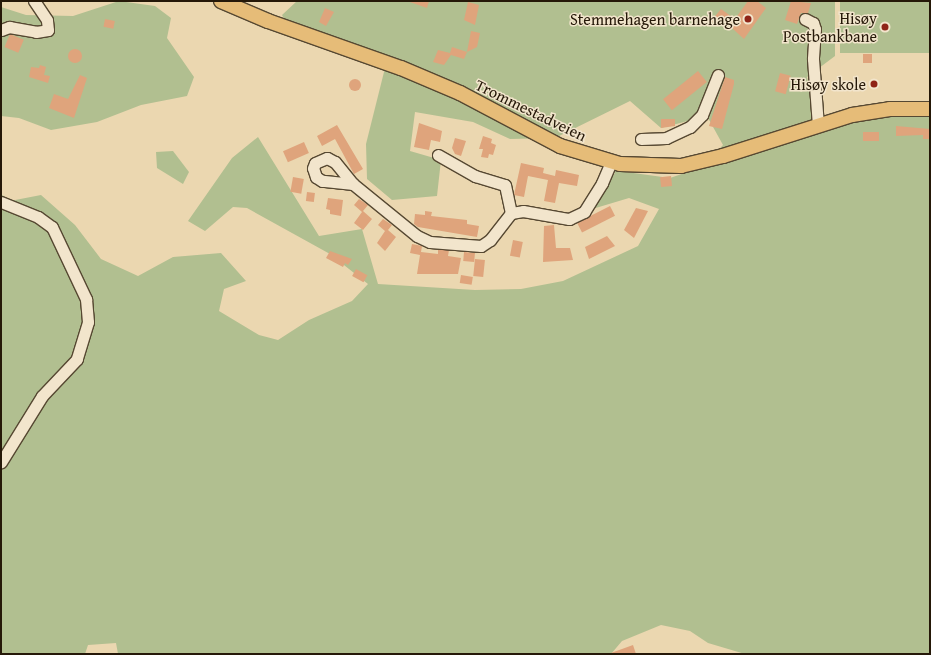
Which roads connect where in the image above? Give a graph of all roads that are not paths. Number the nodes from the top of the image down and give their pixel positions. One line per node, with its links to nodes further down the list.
1 (34, 1): 4 (street)
2 (221, 1): 10 (main road, Trommestadveien)
3 (805, 19): 7 (street)
4 (1, 30)
5 (718, 75): 8 (street)
6 (930, 109): 7 (main road, Trommestadveien)
7 (818, 124): 10 (main road, Trommestadveien)
8 (641, 139)
9 (438, 154): 13 (street)
10 (611, 162): 13 (street)
11 (353, 184): 13 (street)
12 (1, 202): 14 (street)
13 (510, 212)
14 (1, 462)

